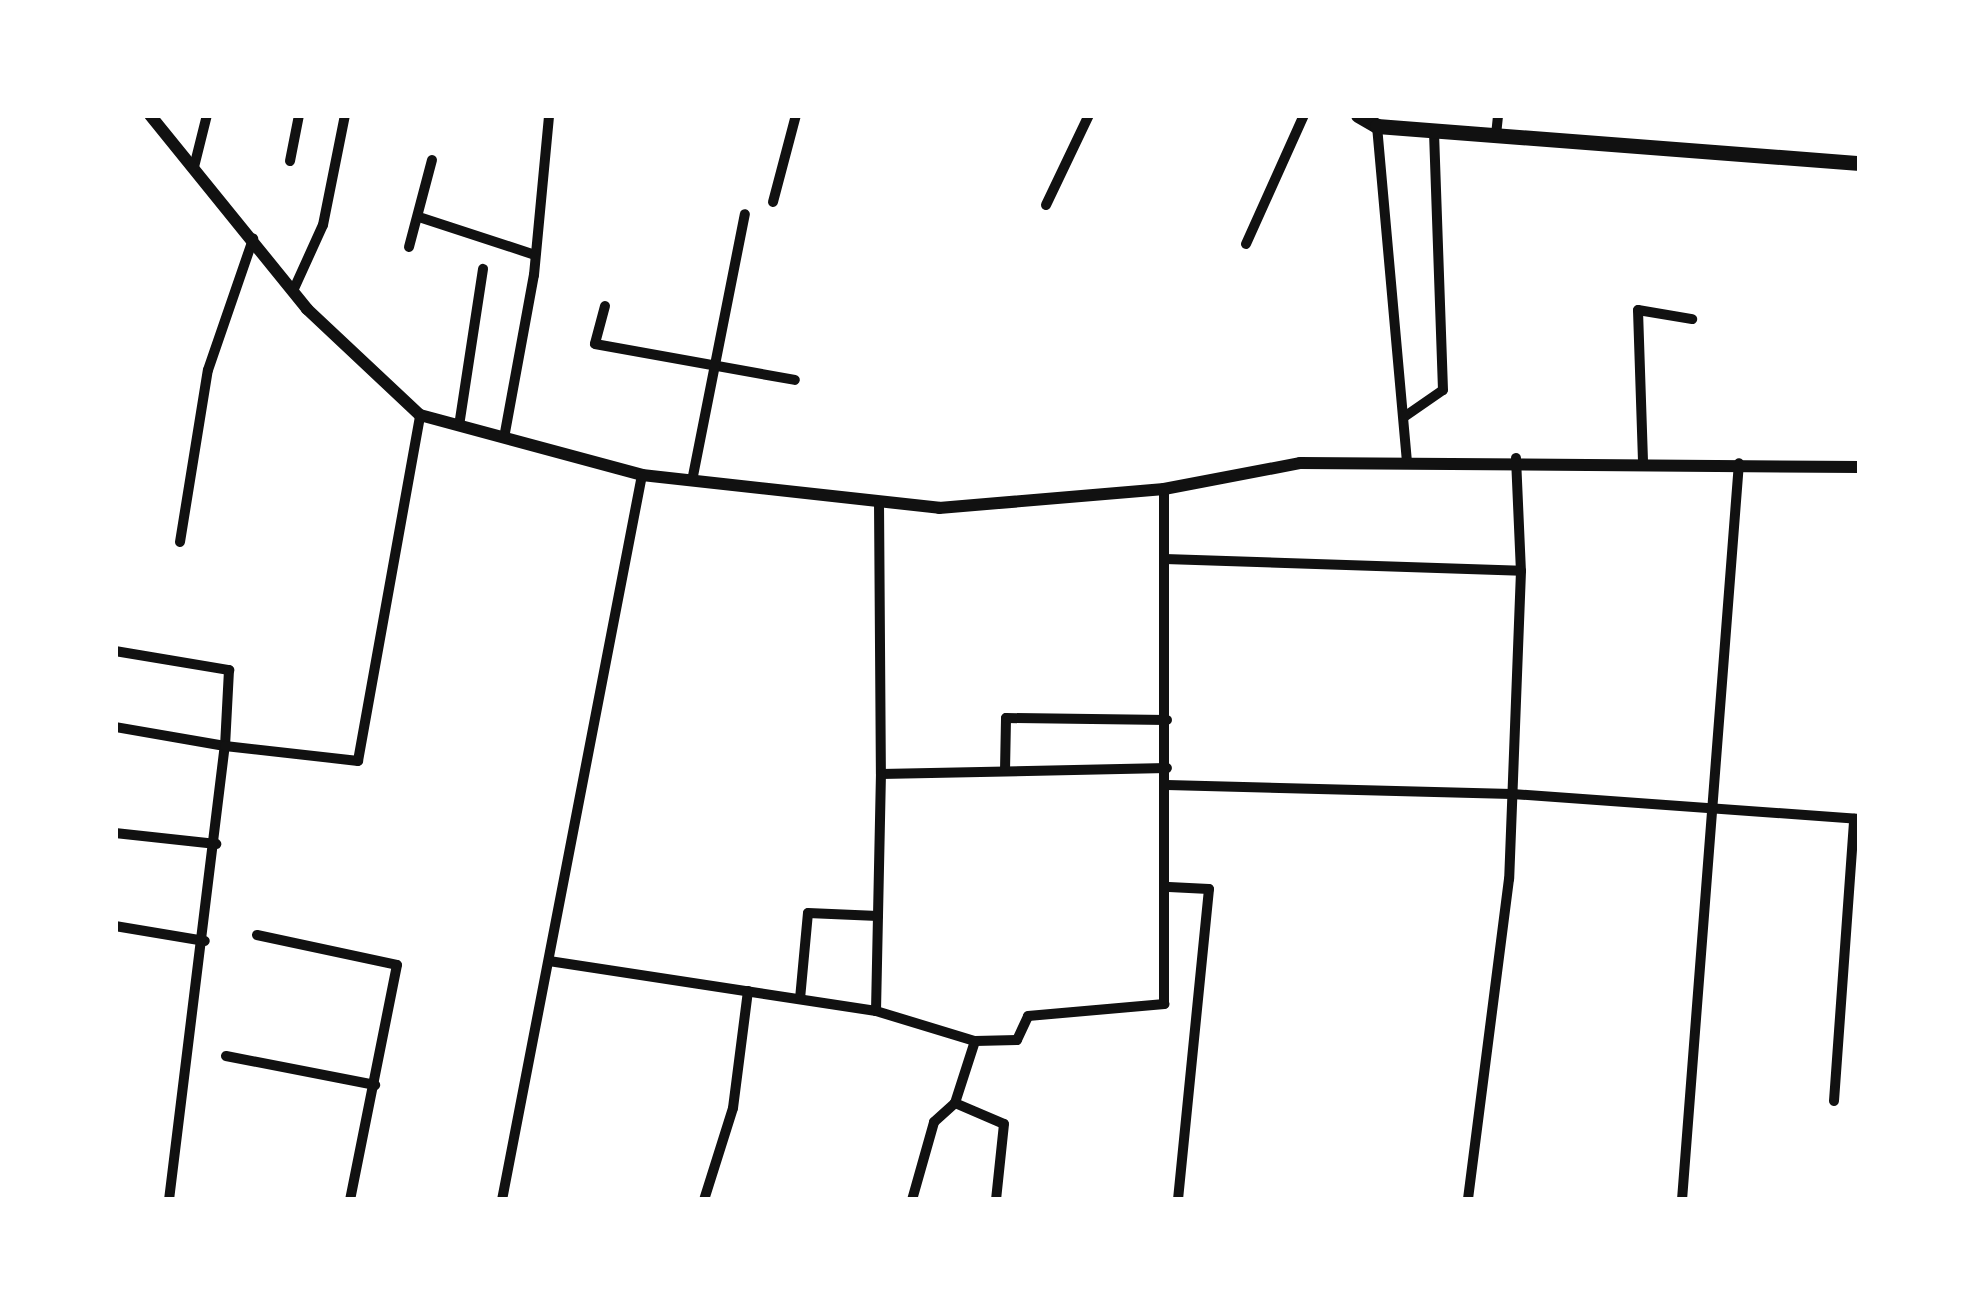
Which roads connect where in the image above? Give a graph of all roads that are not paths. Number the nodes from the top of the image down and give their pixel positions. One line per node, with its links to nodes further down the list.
1 (150, 115): 18 (street)
2 (206, 115): 18 (street)
3 (299, 115): 16 (street)
4 (344, 115): 28 (street)
5 (549, 115): 26 (street)
6 (796, 115): 19 (street)
7 (1089, 115): 20 (street)
8 (1304, 115): 24 (street)
9 (1358, 115): 12 (main road)
10 (1498, 115): 14 (street)
11 (1399, 121): 12 (main road); 13 (main road)
12 (1377, 126): 34 (street)
13 (1434, 130): 14 (main road); 34 (street)
14 (1496, 135): 17 (main road)
15 (432, 160): 22 (street)
16 (290, 162)
17 (1860, 163)
18 (194, 168): 23 (street)
19 (773, 202)
20 (1046, 204)
21 (745, 214): 31 (street)
22 (422, 218): 25 (street); 26 (street)
23 (254, 238): 28 (street); 46 (street)
24 (1246, 244)
25 (409, 246)
26 (534, 255): 36 (street)
27 (483, 270): 35 (street)
28 (293, 292): 33 (street)
29 (605, 306): 31 (street)
30 (1692, 319): 39 (street)
31 (715, 365): 32 (street); 43 (street)
32 (795, 380)
33 (420, 416): 35 (street); 52 (street)
34 (1404, 417): 38 (street)
35 (460, 426): 36 (street)
36 (504, 438): 42 (street)
37 (1516, 458): 38 (street); 39 (street); 48 (street)
38 (1407, 460): 44 (street)
39 (1642, 461): 40 (street)
40 (1739, 463): 41 (street); 58 (street)
41 (1860, 467)
42 (642, 475): 43 (street); 67 (street)
43 (692, 481): 45 (street)
44 (1164, 489): 45 (street); 47 (street)
45 (879, 502): 55 (street)
46 (180, 542)
47 (1165, 559): 48 (street); 50 (street)
48 (1522, 571): 57 (street)
49 (115, 652): 52 (street)
50 (1166, 720): 53 (street); 54 (street)
51 (115, 726): 52 (street)
52 (225, 746): 61 (street)
53 (1167, 768): 54 (street); 56 (street)
54 (1005, 771): 55 (street)
55 (882, 774): 63 (street)
56 (1168, 786): 57 (street); 62 (street)
57 (1512, 794): 58 (street); 83 (street)
58 (1708, 814): 59 (street); 84 (street)
59 (1857, 819): 74 (street)
60 (115, 833): 61 (street)
61 (216, 844): 66 (street)
62 (1169, 887): 71 (street); 82 (street)
63 (878, 916): 69 (street); 70 (street)
64 (115, 926): 66 (street)
65 (257, 935): 73 (street)
66 (204, 942): 76 (street)
67 (549, 960): 68 (street); 78 (street)
68 (748, 992): 69 (street); 79 (street)
69 (800, 1000): 70 (street)
70 (876, 1011): 71 (street)
71 (975, 1040): 75 (street)
72 (226, 1056): 73 (street)
73 (375, 1085): 77 (street)
74 (1834, 1101)
75 (955, 1102): 80 (street); 81 (street)
76 (170, 1200)
77 (350, 1200)
78 (502, 1200)
79 (704, 1200)
80 (912, 1200)
81 (996, 1200)
82 (1178, 1200)
83 (1468, 1200)
84 (1682, 1200)

